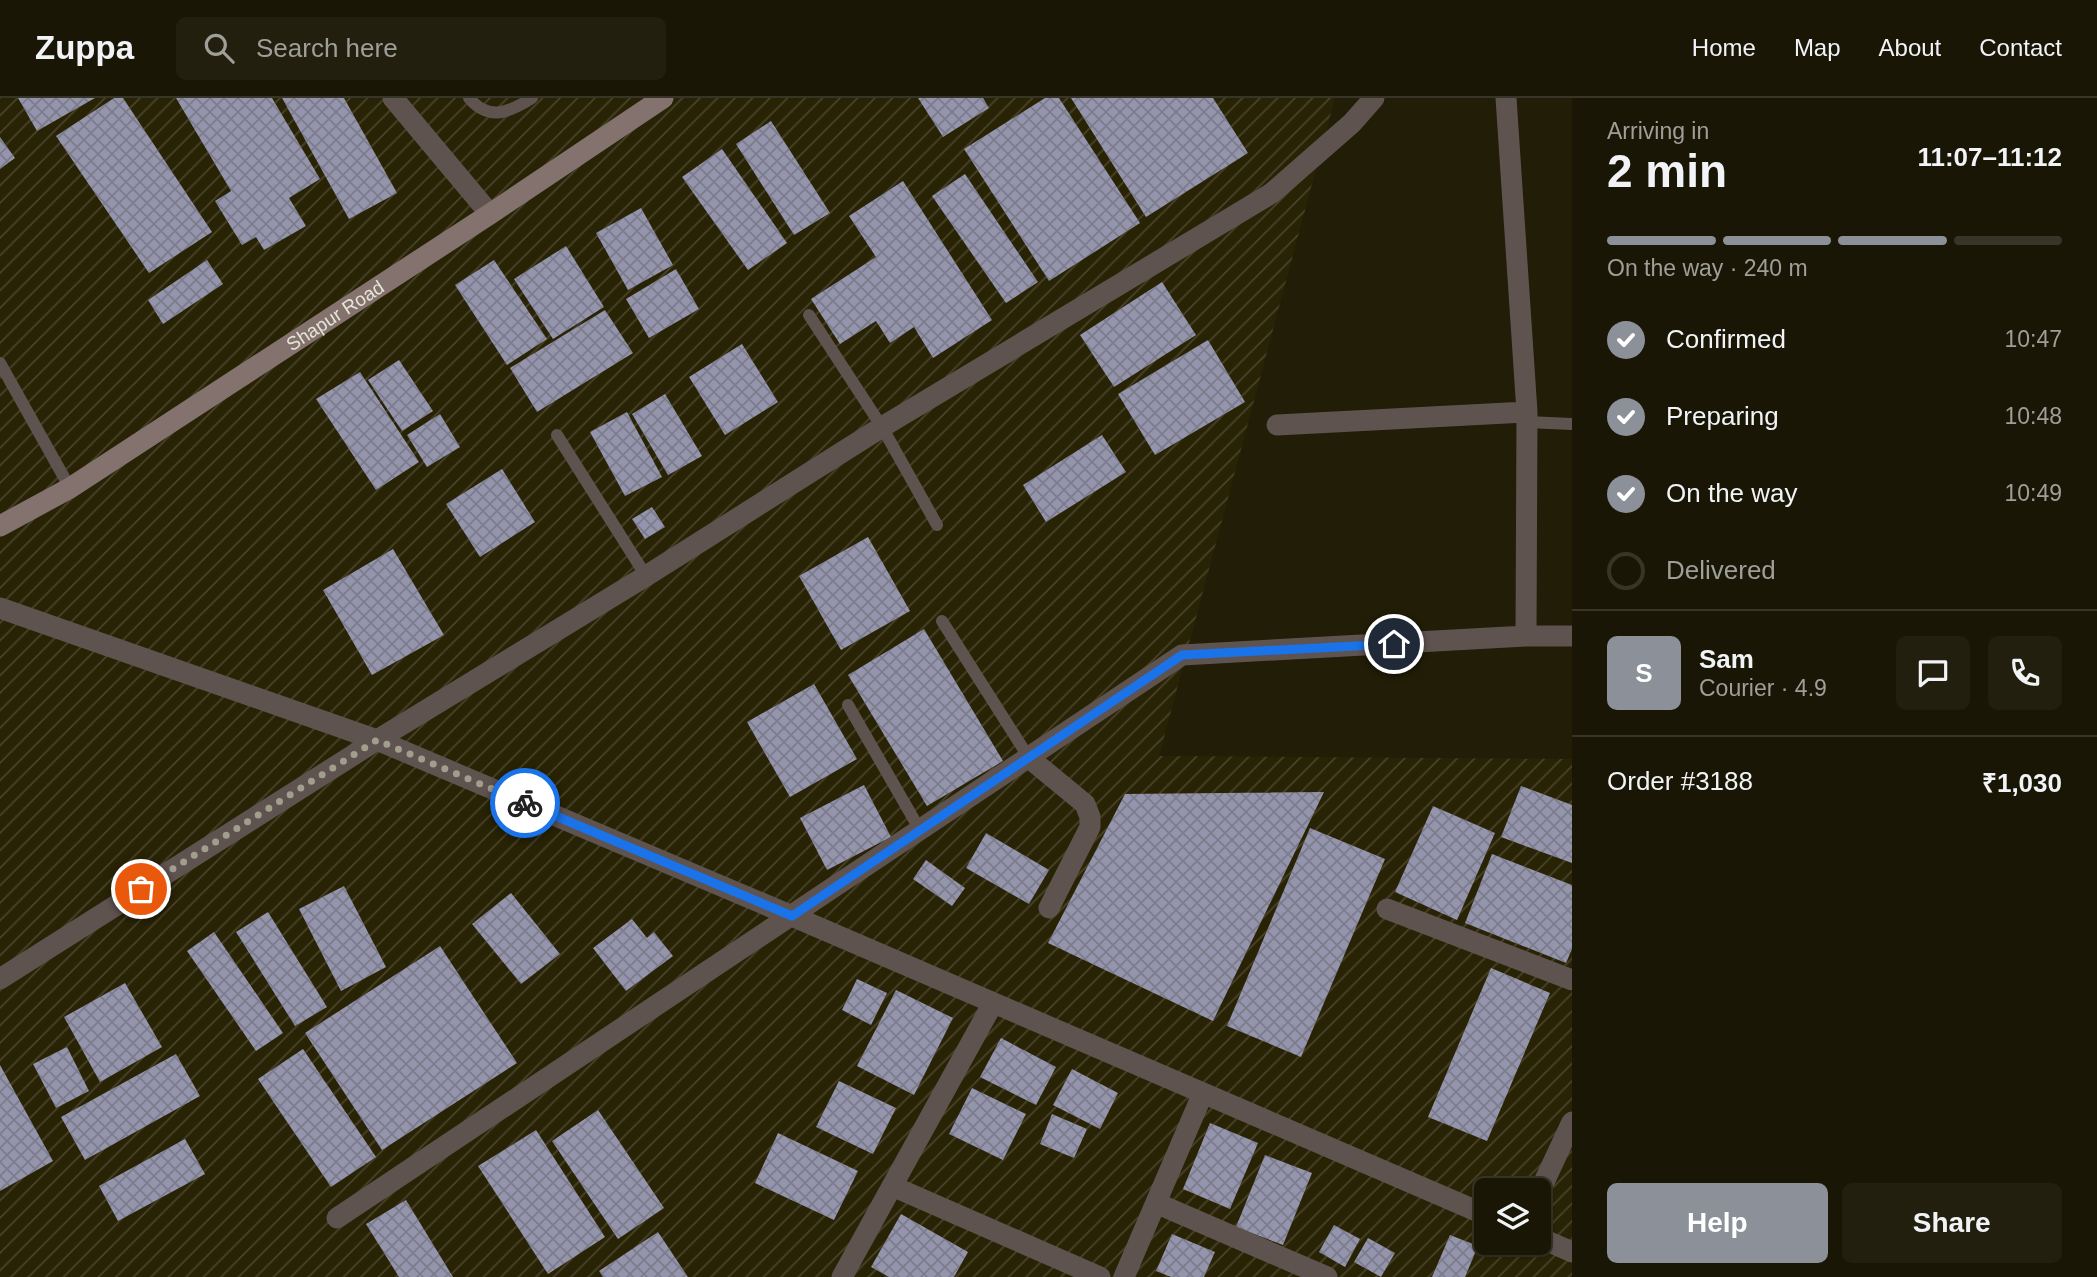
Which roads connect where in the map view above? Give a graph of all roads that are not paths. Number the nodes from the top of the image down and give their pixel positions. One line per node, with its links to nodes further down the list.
1 (393, 98): 7 (street)
2 (470, 98): 3 (lane)
3 (532, 98)
4 (663, 98): 7 (street, Shapur Road)
5 (1374, 98): 13 (street)
6 (1506, 98): 10 (street)
7 (490, 214): 15 (street, Shapur Road)
8 (809, 315): 13 (lane)
9 (0, 363): 15 (lane)
10 (1527, 417): 11 (lane); 12 (street); 21 (street)
11 (1572, 424)
12 (1277, 425)
13 (882, 427): 16 (lane); 18 (street)
14 (557, 435): 18 (lane)
15 (70, 488): 17 (street, Shapur Road)
16 (937, 524)
17 (0, 526)
18 (646, 576): 24 (street)
19 (0, 608): 24 (street)
20 (942, 621): 25 (lane)
21 (1525, 636): 22 (street); 25 (street)
22 (1572, 636)
23 (848, 705): 26 (lane)
24 (377, 740): 29 (street); 30 (street)
25 (1029, 758): 26 (street); 27 (street)
26 (920, 830): 29 (street)
27 (1049, 908)
28 (1387, 909): 31 (street)
29 (792, 916): 32 (street); 39 (street)
30 (0, 979)
31 (1572, 980)
32 (993, 1003): 33 (street); 36 (street)
33 (1203, 1093): 37 (street); 38 (street)
34 (1572, 1122): 35 (street)
35 (1546, 1178)
36 (892, 1186): 43 (street); 44 (street)
37 (1156, 1203): 42 (street); 45 (street)
38 (1474, 1210)
39 (337, 1218)
40 (1551, 1243): 41 (street)
41 (1572, 1252)
42 (1293, 1270): 46 (street)
43 (842, 1277)
44 (1100, 1277)
45 (1125, 1277)
46 (1327, 1277)

